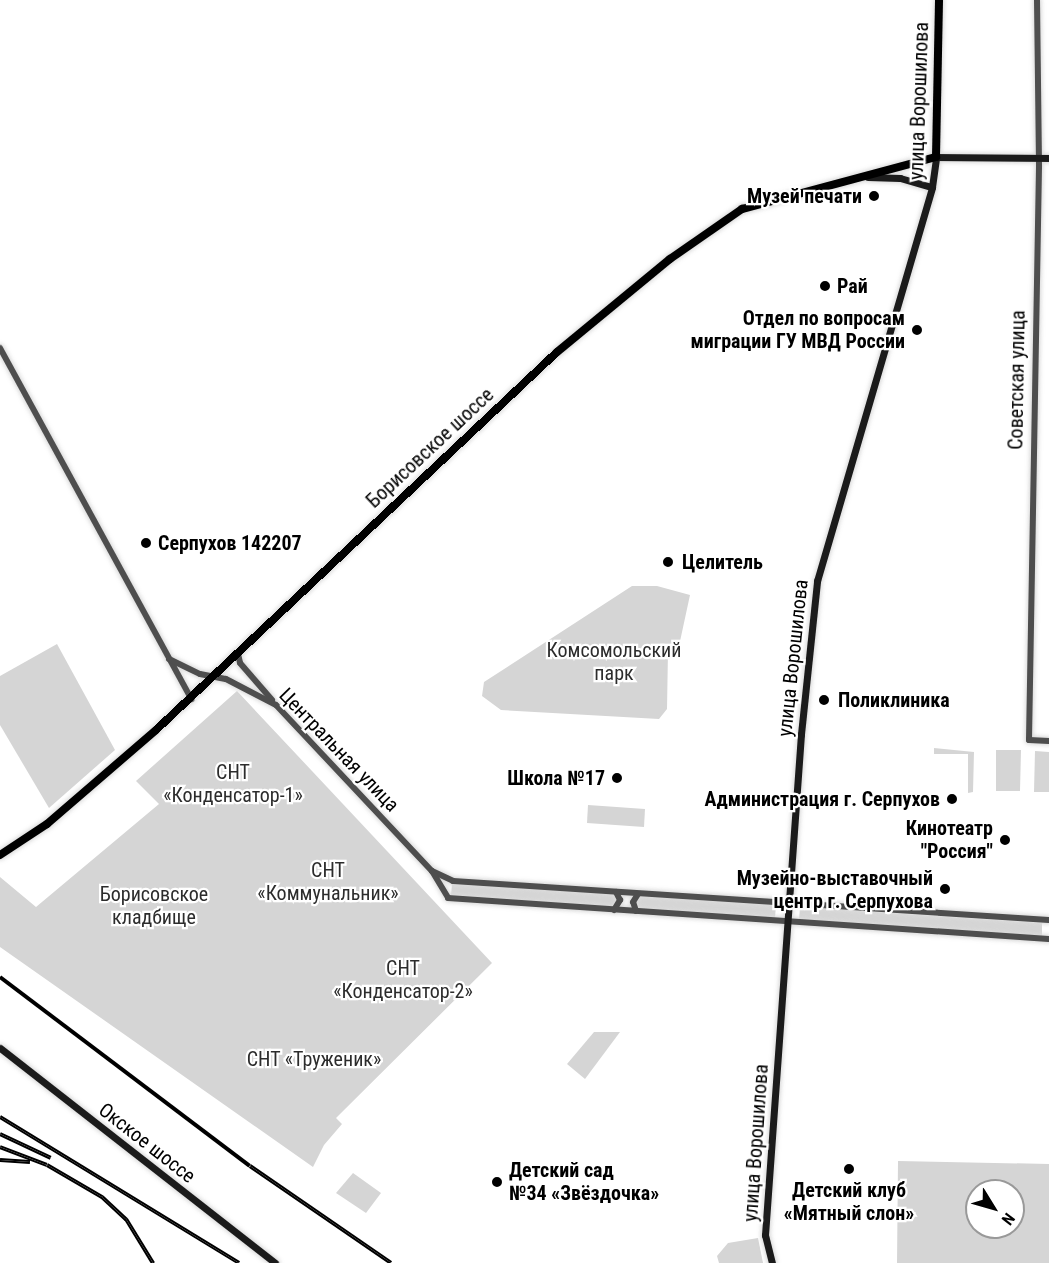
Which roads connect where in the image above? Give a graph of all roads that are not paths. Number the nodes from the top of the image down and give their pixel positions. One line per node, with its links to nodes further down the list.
1 (939, 0): 3 (main road, улица Ворошилова)
2 (1037, 0): 4 (street, Советская улица)
3 (936, 157): 4 (main road); 6 (main road, Борисовское шоссе); 9 (main road, улица Ворошилова)
4 (1039, 157): 5 (main road); 16 (street, Советская улица)
5 (1049, 158)
6 (900, 166): 7 (main road, Борисовское шоссе); 8 (main road)
7 (860, 177): 8 (main road); 11 (main road, Борисовское шоссе)
8 (900, 178): 9 (main road)
9 (932, 187): 23 (main road, улица Ворошилова)
10 (0, 348): 12 (street)
11 (238, 654): 13 (main road, Борисовское шоссе); 15 (street)
12 (169, 659): 13 (street, Центральная улица); 14 (street)
13 (214, 677): 14 (main road, Борисовское шоссе); 15 (street, Центральная улица)
14 (191, 699): 17 (main road, Борисовское шоссе)
15 (276, 705): 18 (street, Центральная улица)
16 (1049, 741)
17 (0, 855)
18 (432, 871): 19 (street, Центральная улица); 20 (street)
19 (453, 881): 20 (street); 21 (street, Центральная улица)
20 (443, 892): 24 (street)
21 (616, 892): 22 (street, Центральная улица); 24 (street)
22 (638, 894): 23 (street, Центральная улица); 25 (street)
23 (789, 904): 26 (street, Центральная улица); 27 (main road, улица Ворошилова)
24 (614, 910): 25 (street)
25 (636, 911): 27 (street)
26 (1049, 920)
27 (787, 922): 28 (street); 31 (main road, улица Ворошилова)
28 (1049, 939)
29 (0, 1048): 30 (main road, Окское шоссе)
30 (275, 1263)
31 (772, 1263)

